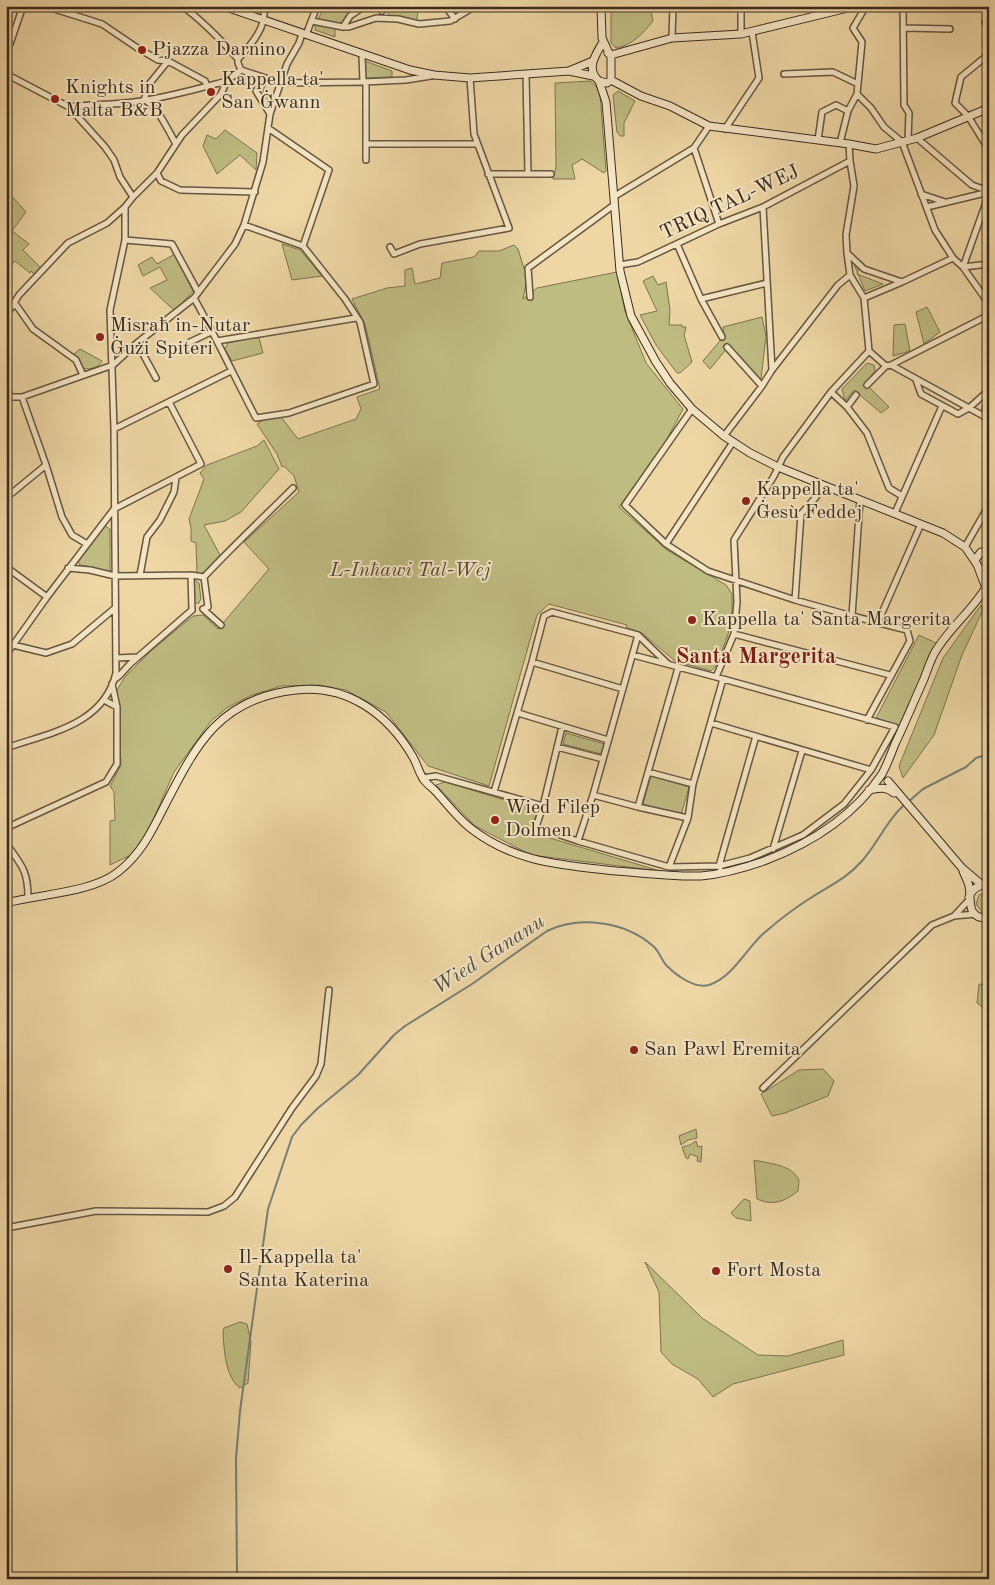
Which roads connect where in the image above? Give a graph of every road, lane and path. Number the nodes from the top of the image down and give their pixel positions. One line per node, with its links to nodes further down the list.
1 (23, 6): 32 (street)
2 (45, 6): 38 (street)
3 (182, 6): 37 (street)
4 (223, 6): 20 (street)
5 (263, 6): 20 (street)
6 (317, 6): 22 (street)
7 (365, 6): 24 (street)
8 (377, 6): 18 (street)
9 (445, 6): 21 (street)
10 (484, 6): 21 (street)
11 (602, 6): 31 (street)
12 (673, 6): 30 (street)
13 (741, 6): 29 (street)
14 (856, 6): 17 (street)
15 (866, 6): 52 (street)
16 (903, 6): 25 (street)
17 (845, 7): 27 (street)
18 (382, 11)
19 (989, 18): 23 (street)
20 (263, 20): 28 (street); 37 (street)
21 (455, 20): 24 (street)
22 (312, 21): 24 (street); 28 (street)
23 (989, 26)
24 (343, 27)
25 (904, 28): 26 (street); 68 (street)
26 (950, 29)
27 (752, 32): 29 (street); 65 (street)
28 (304, 34): 36 (street); 50 (street)
29 (740, 34): 30 (street)
30 (672, 38): 34 (street)
31 (603, 42): 33 (street); 34 (street)
32 (10, 44)
33 (596, 54): 34 (street); 39 (street)
34 (610, 54): 49 (street)
35 (989, 54): 62 (street)
36 (362, 55): 45 (street); 51 (street)
37 (238, 59): 40 (street)
38 (168, 61): 53 (street); 56 (street)
39 (593, 61): 41 (street); 47 (street)
40 (241, 70): 48 (street); 50 (street)
41 (569, 71): 43 (street); 47 (street)
42 (6, 74): 58 (street)
43 (526, 74): 46 (street); 81 (street)
44 (784, 74): 52 (street)
45 (434, 75): 46 (street); 51 (street)
46 (470, 78): 72 (street)
47 (596, 78): 49 (street); 57 (street)
48 (228, 81): 53 (street); 70 (street)
49 (610, 81): 57 (street); 63 (street)
50 (281, 82): 51 (street); 61 (street)
51 (365, 82): 71 (street)
52 (858, 84): 55 (street)
53 (207, 86): 56 (street)
54 (256, 91): 61 (street)
55 (857, 94): 60 (street); 68 (street)
56 (144, 100): 58 (street); 70 (street)
57 (606, 102): 86 (street)
58 (69, 107): 87 (street)
59 (989, 108): 62 (street)
60 (848, 111): 67 (street); 69 (street)
61 (270, 114): 64 (street)
62 (968, 116): 66 (street); 76 (street)
63 (709, 126): 65 (street); 75 (street)
64 (268, 128): 83 (street); 97 (street)
65 (725, 129): 67 (street)
66 (917, 138): 68 (street); 84 (street)
67 (818, 140): 69 (street)
68 (905, 141): 74 (street); 85 (street)
69 (840, 142): 73 (street)
70 (176, 144): 79 (street)
71 (366, 144): 72 (street); 77 (street)
72 (477, 144): 80 (street)
73 (849, 144): 74 (street); 78 (street)
74 (861, 146): 78 (street)
75 (694, 148): 86 (street); 93 (street)
76 (989, 150)
77 (366, 160)
78 (850, 160): 91 (street, TRIQ TAL-WEJ); 99 (street)
79 (157, 173): 83 (street); 87 (street)
80 (488, 174): 81 (street); 98 (street)
81 (528, 174): 82 (street)
82 (551, 174)
83 (255, 192): 94 (street)
84 (989, 192): 88 (street); 103 (street)
85 (921, 194): 88 (street); 92 (street)
86 (615, 196): 89 (street)
87 (133, 197): 90 (street)
88 (946, 202): 92 (street)
89 (614, 205): 101 (street); 108 (street)
90 (125, 207): 95 (street); 112 (street)
91 (763, 207): 93 (street, TRIQ TAL-WEJ); 105 (street)
92 (926, 207): 100 (street)
93 (719, 224): 96 (street, TRIQ TAL-WEJ)
94 (244, 225): 97 (street); 107 (street)
95 (125, 240): 107 (street); 123 (street)
96 (677, 244): 101 (street, TRIQ TAL-WEJ); 110 (street)
97 (303, 246): 115 (street)
98 (390, 247)
99 (847, 253): 104 (street); 106 (street)
100 (953, 258): 103 (street); 106 (street)
101 (619, 264): 142 (street)
102 (989, 264): 103 (street)
103 (963, 267): 111 (street)
104 (850, 275): 109 (street); 125 (street)
105 (767, 282): 110 (street); 125 (street)
106 (902, 282): 109 (street)
107 (196, 295): 116 (street); 120 (street)
108 (530, 297)
109 (864, 298): 122 (street)
110 (701, 299): 117 (street)
111 (989, 304)
112 (10, 305): 114 (street); 127 (street)
113 (989, 315): 124 (street)
114 (6, 316)
115 (356, 318): 118 (street); 126 (street)
116 (213, 331): 118 (street); 119 (street)
117 (722, 337)
118 (217, 341): 126 (street)
119 (190, 342)
120 (137, 343): 123 (street); 128 (street)
121 (727, 347): 131 (street)
122 (869, 351): 124 (street); 134 (street)
123 (113, 365): 127 (street); 144 (street)
124 (888, 366): 129 (street); 130 (street)
125 (772, 370): 131 (street)
126 (231, 371): 138 (street)
127 (83, 376): 137 (street)
128 (156, 378)
129 (916, 379): 139 (street); 141 (street)
130 (867, 385)
131 (762, 386): 145 (street)
132 (6, 388): 136 (street)
133 (989, 391): 141 (street); 143 (street)
134 (831, 392): 140 (street); 148 (street)
135 (856, 395): 140 (street)
136 (8, 397): 137 (street)
137 (22, 397): 147 (street)
138 (168, 402): 144 (street); 149 (street)
139 (942, 406): 141 (street); 153 (street)
140 (846, 407): 153 (street)
141 (969, 408): 143 (street)
142 (692, 409): 145 (street); 160 (street)
143 (986, 417)
144 (114, 429): 156 (street)
145 (724, 436): 146 (street)
146 (733, 442): 148 (street); 160 (street)
147 (46, 465): 152 (street); 159 (street)
148 (778, 467): 150 (street); 171 (street)
149 (176, 478): 156 (street); 167 (street)
150 (823, 485): 154 (street); 174 (street)
151 (293, 488): 170 (street)
152 (6, 495)
153 (902, 496): 157 (street)
154 (860, 500): 157 (street); 178 (street)
155 (989, 505): 161 (street)
156 (114, 508): 159 (street); 169 (street)
157 (895, 513): 158 (street)
158 (921, 524): 161 (street); 179 (street)
159 (87, 544): 165 (street)
160 (666, 544): 171 (street)
161 (965, 547): 162 (street); 163 (street)
162 (987, 551): 163 (street)
163 (977, 565): 166 (street); 172 (street)
164 (6, 567): 173 (street)
165 (68, 568): 169 (street); 173 (street)
166 (989, 570)
167 (140, 575): 168 (street); 169 (street)
168 (191, 575): 170 (street); 177 (street)
169 (115, 576): 175 (street)
170 (204, 577): 176 (street)
171 (736, 580): 174 (street); 181 (street)
172 (987, 585): 213 (street)
173 (47, 597): 183 (street)
174 (795, 600): 178 (street)
175 (115, 608): 183 (street); 186 (street)
176 (203, 609): 177 (street); 180 (street)
177 (192, 610): 187 (street)
178 (852, 616): 179 (street)
179 (878, 622): 193 (street)
180 (220, 625)
181 (734, 634): 193 (street); 194 (street)
182 (638, 635): 185 (street); 188 (street); 190 (street)
183 (13, 646): 184 (street)
184 (6, 654)
185 (633, 655): 190 (street); 197 (street)
186 (116, 658): 187 (street); 191 (street)
187 (138, 658): 189 (street)
188 (532, 662): 197 (street); 200 (street)
189 (130, 664): 191 (street); 196 (street)
190 (668, 664): 192 (street)
191 (116, 666): 196 (street)
192 (678, 668): 194 (street); 211 (street)
193 (890, 676): 201 (street)
194 (716, 677): 195 (street)
195 (723, 679): 201 (street); 202 (street)
196 (113, 681): 198 (street); 199 (street)
197 (623, 689): 205 (street)
198 (104, 700): 199 (street); 207 (street)
199 (117, 707): 221 (street)
200 (518, 713): 203 (street); 216 (street)
201 (867, 720): 210 (street)
202 (711, 723): 204 (street); 214 (street)
203 (562, 727): 205 (street); 206 (street)
204 (756, 736): 208 (street); 227 (street)
205 (608, 740): 209 (street)
206 (557, 747): 209 (street); 218 (street)
207 (6, 748)
208 (802, 750): 210 (street); 224 (street)
209 (603, 760): 217 (street)
210 (871, 770): 224 (street)
211 (648, 772): 214 (street); 219 (street)
212 (422, 778): 216 (street); 227 (street); 229 (street)
213 (880, 783): 215 (street); 215 (street); 227 (street)
214 (693, 784): 220 (street)
215 (894, 790): 226 (street)
216 (494, 792): 218 (street)
217 (593, 795): 219 (street); 222 (street)
218 (543, 806): 222 (street)
219 (638, 807): 220 (street)
220 (688, 818): 225 (street)
221 (6, 828)
222 (578, 841): 225 (street)
223 (6, 843): 229 (street)
224 (773, 849): 227 (street)
225 (669, 867): 227 (street)
226 (962, 868): 228 (street); 230 (street)
227 (720, 869)
228 (985, 885): 230 (street)
229 (28, 898): 231 (street)
230 (969, 899): 232 (street); 233 (street)
231 (6, 903)
232 (975, 914): 233 (street); 234 (street)
233 (954, 916): 236 (street)
234 (989, 918)
235 (329, 990): 237 (street)
236 (763, 1088)
237 (6, 1228)

